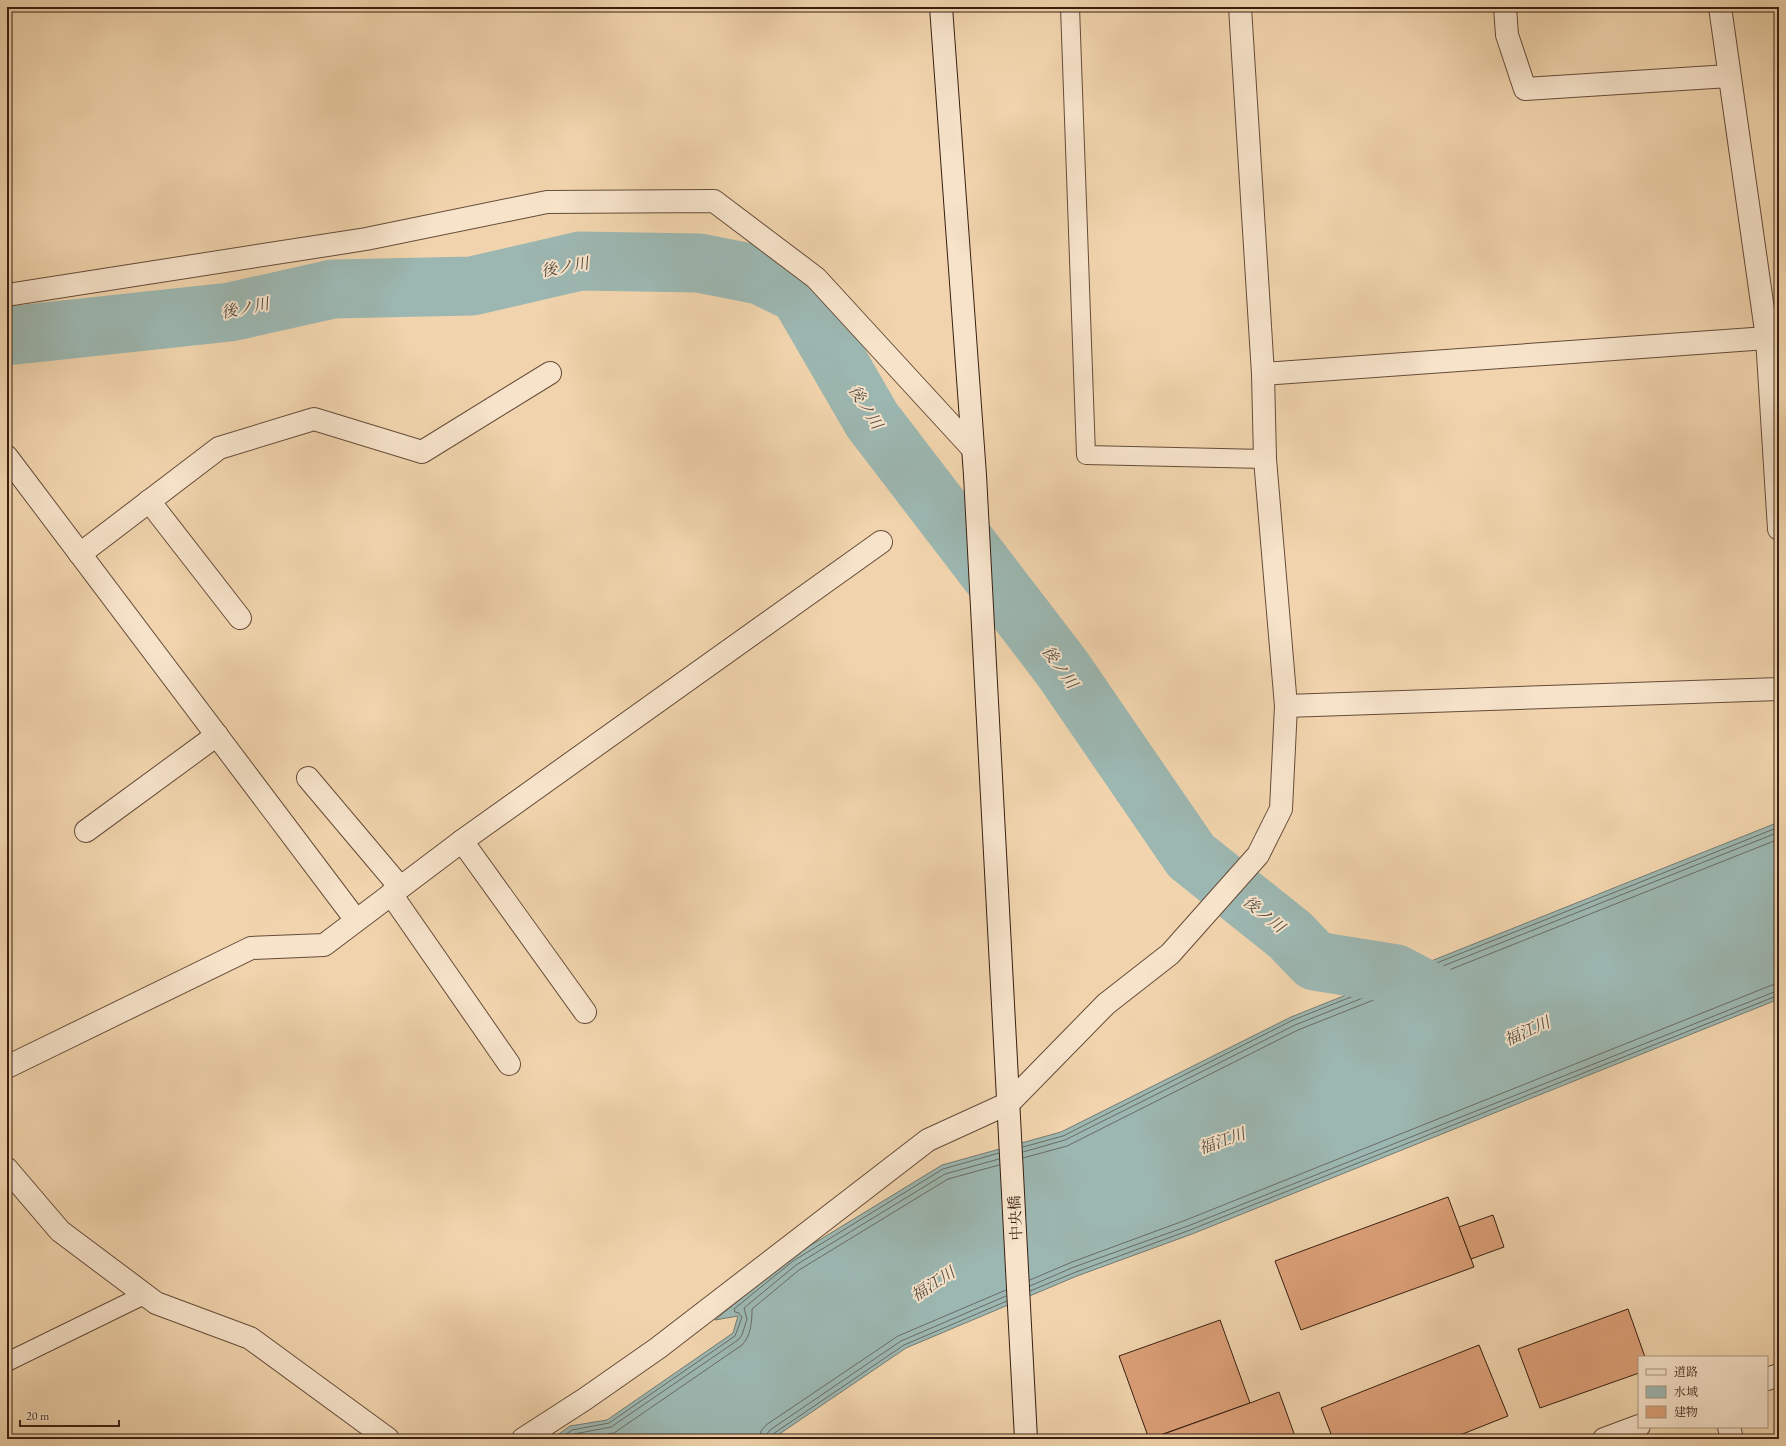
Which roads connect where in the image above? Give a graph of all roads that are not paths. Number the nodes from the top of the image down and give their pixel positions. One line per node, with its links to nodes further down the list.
1 (941, 7): 11 (street, 中央橋)
2 (1070, 7): 13 (lane)
3 (1240, 7): 10 (street)
4 (1505, 7): 6 (street)
5 (1720, 7): 6 (street)
6 (1730, 76): 8 (street)
7 (7, 295): 11 (street)
8 (1773, 338): 10 (street); 15 (street)
9 (550, 373): 14 (street)
10 (1263, 374): 13 (street)
11 (973, 449): 30 (street, 中央橋)
12 (7, 456): 17 (street)
13 (1265, 459): 20 (street)
14 (149, 501): 17 (street); 18 (street)
15 (1779, 528)
16 (882, 542): 24 (street)
17 (80, 554): 21 (street)
18 (240, 618)
19 (1779, 689): 20 (street)
20 (1286, 706): 30 (street)
21 (217, 735): 23 (street); 26 (street)
22 (308, 778): 25 (street)
23 (86, 831)
24 (462, 840): 25 (street); 27 (street)
25 (396, 891): 26 (street); 28 (street)
26 (356, 920): 29 (street)
27 (585, 1012)
28 (509, 1064)
29 (7, 1067)
30 (1009, 1103): 39 (street); 40 (street, 中央橋)
31 (7, 1169): 32 (street)
32 (144, 1294): 33 (lane); 38 (street)
33 (7, 1362)
34 (1779, 1375): 35 (street)
35 (1768, 1379)
36 (1638, 1426): 41 (street)
37 (1729, 1428): 42 (street)
38 (388, 1439)
39 (523, 1439)
40 (1026, 1439)
41 (1604, 1439)
42 (1732, 1439)

